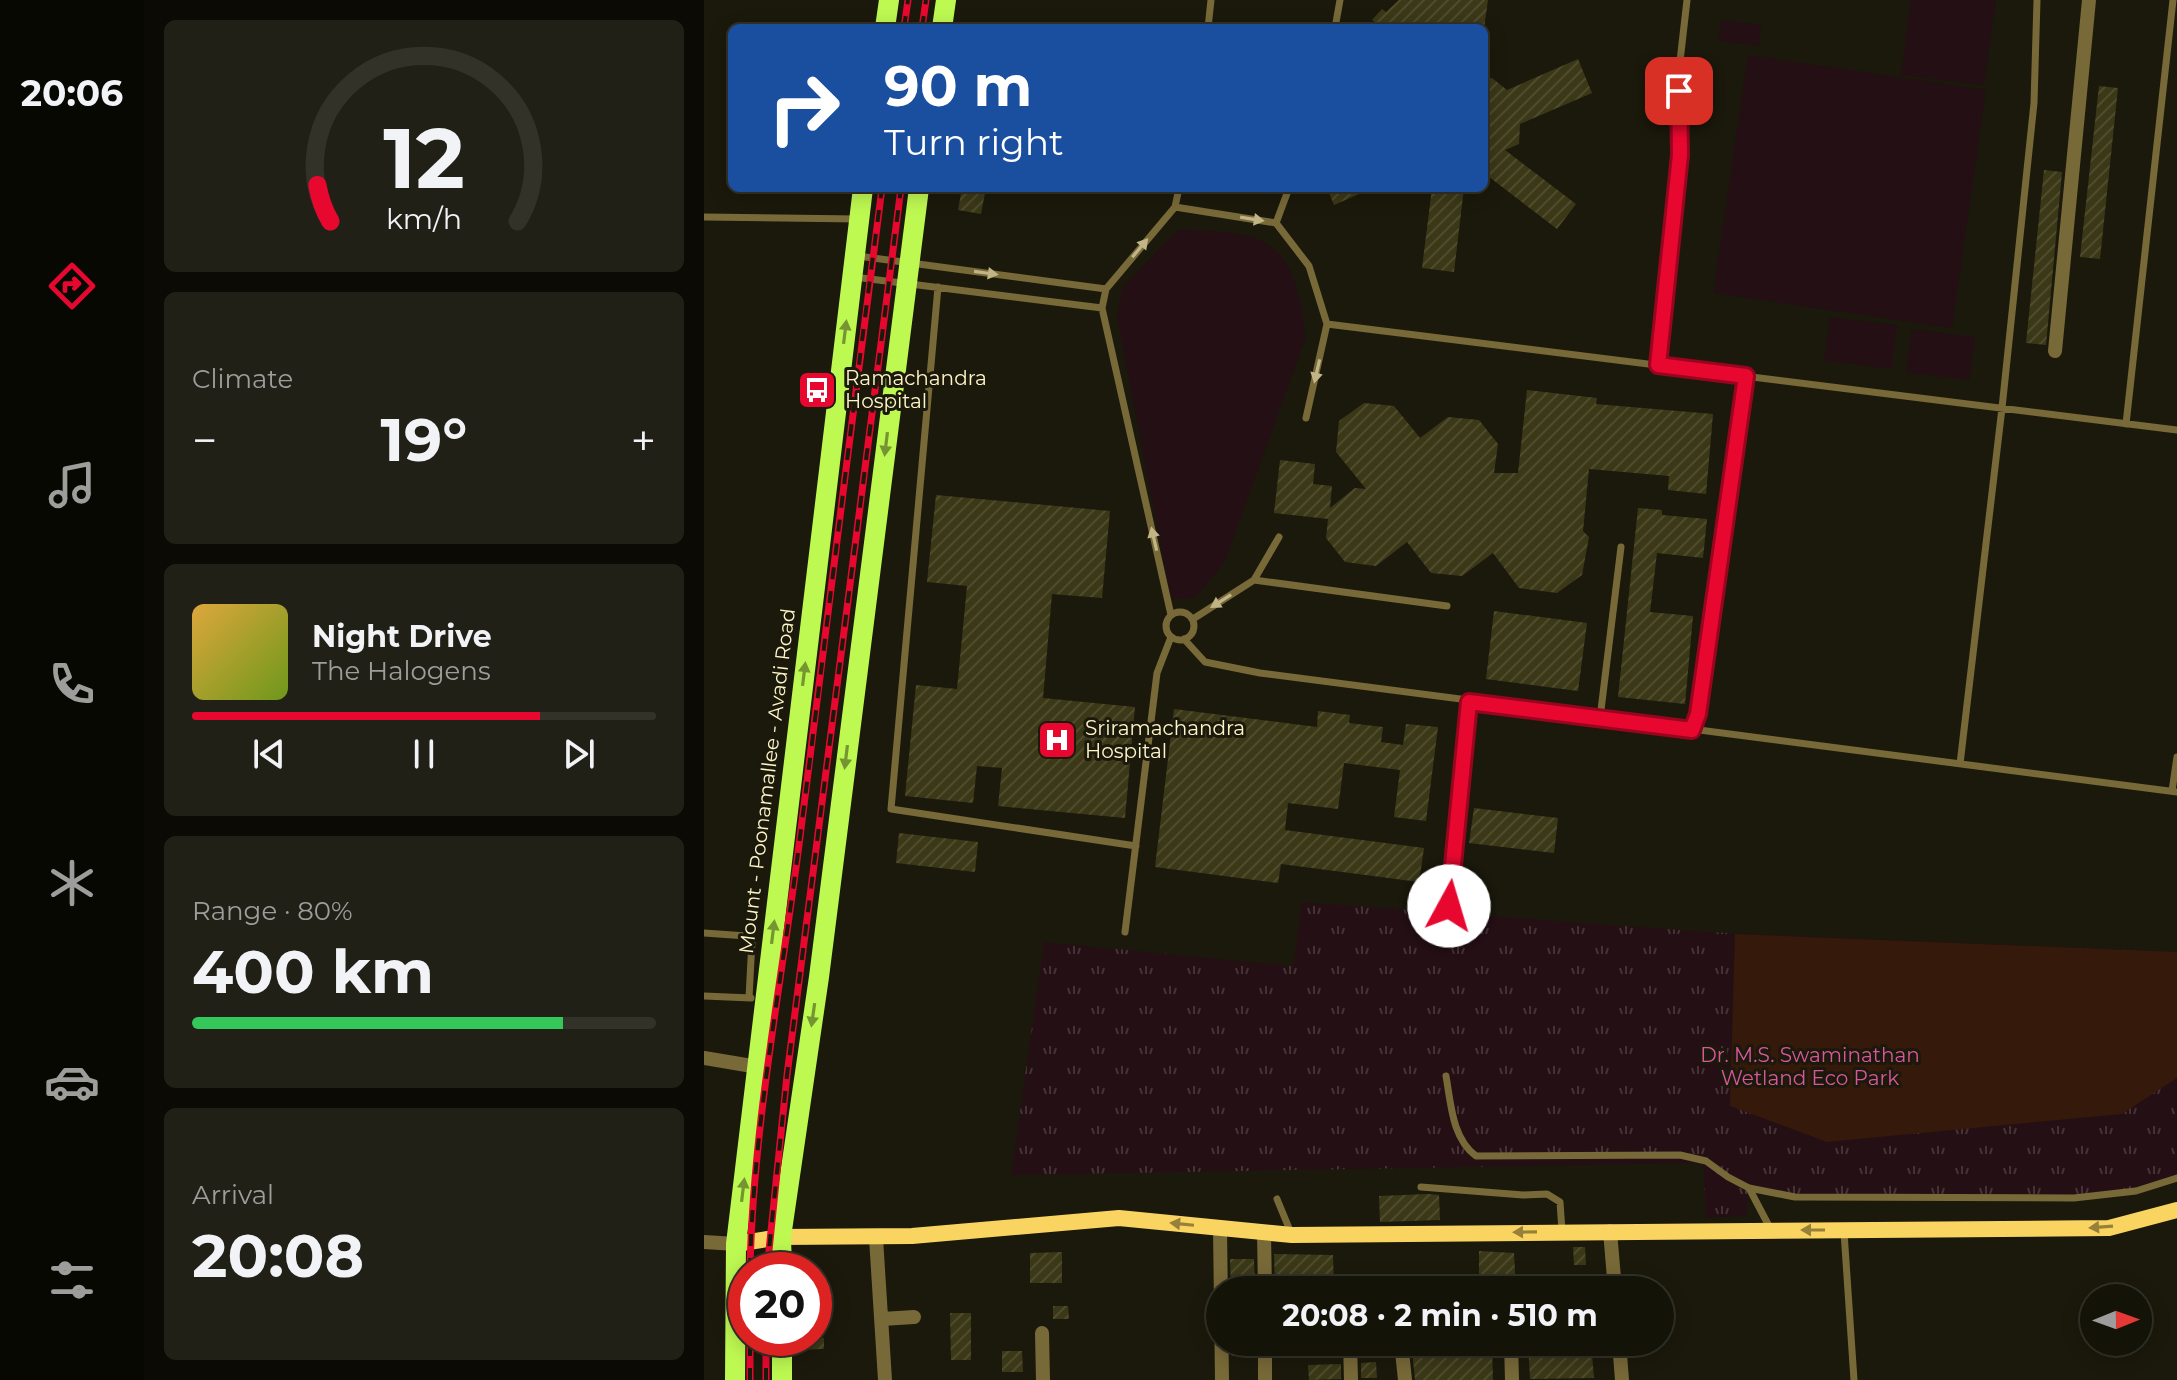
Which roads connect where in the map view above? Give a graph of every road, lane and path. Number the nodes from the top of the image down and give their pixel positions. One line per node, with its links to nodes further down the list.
1 (889, 0): 9 (main road)
2 (946, 0): 10 (main road)
3 (1211, 0): 11 (lane)
4 (1340, 0): 12 (lane)
5 (1687, 0): 28 (lane)
6 (2037, 0): 30 (lane)
7 (2089, 0): 27 (street)
8 (2173, 0): 32 (lane)
9 (886, 24)
10 (943, 24)
11 (1208, 24)
12 (1336, 24)
13 (862, 192): 19 (main road, Mount - Poonamallee - Avadi Road)
14 (918, 192): 22 (main road)
15 (1178, 192): 17 (lane)
16 (1288, 192): 20 (lane)
17 (1175, 207): 20 (lane, one-way to 20); 24 (lane, one-way to 17)
18 (704, 217): 19 (lane)
19 (858, 219): 21 (main road, Mount - Poonamallee - Avadi Road)
20 (1276, 223): 26 (lane)
21 (853, 266): 22 (lane); 22 (lane); 53 (main road, Mount - Poonamallee - Avadi Road, one-way to 21)
22 (907, 273): 23 (lane); 24 (lane, one-way to 24); 69 (main road, one-way to 69)
23 (938, 287): 25 (lane); 48 (lane)
24 (1106, 289): 25 (lane)
25 (1102, 308): 38 (lane, one-way to 25)
26 (1327, 324): 28 (lane); 31 (lane, one-way to 31)
27 (2055, 351)
28 (1658, 365): 29 (lane)
29 (1746, 376): 30 (lane); 44 (lane)
30 (2002, 408): 32 (lane); 46 (lane)
31 (1306, 418)
32 (2126, 424): 33 (lane)
33 (2177, 430)
34 (1279, 537): 36 (lane)
35 (1621, 547): 43 (lane)
36 (1254, 580): 37 (lane); 39 (lane, one-way to 39)
37 (1447, 606)
38 (1171, 615): 39 (lane); 40 (lane)
39 (1193, 619): 41 (lane)
40 (1171, 637): 41 (lane); 48 (lane)
41 (1184, 639): 42 (lane)
42 (1469, 702): 43 (lane); 49 (lane)
43 (1600, 718): 44 (lane)
44 (1692, 730): 46 (lane)
45 (2177, 757): 47 (lane)
46 (1960, 764): 47 (lane)
47 (2175, 792)
48 (1136, 846): 50 (lane)
49 (1449, 906)
50 (1125, 932)
51 (704, 933): 53 (lane)
52 (704, 996): 53 (lane)
53 (757, 998): 55 (main road, Mount - Poonamallee - Avadi Road)
54 (704, 1058): 55 (street)
55 (758, 1067): 72 (main road, Mount - Poonamallee - Avadi Road, one-way to 55)
56 (1446, 1076): 59 (lane)
57 (2177, 1178): 59 (lane)
58 (1421, 1187): 65 (lane)
59 (1749, 1188): 64 (lane)
60 (1277, 1199): 68 (lane)
61 (2177, 1210): 63 (street, one-way to 63)
62 (1220, 1228): 67 (street); 70 (street, one-way to 70); 89 (street)
63 (1844, 1229): 64 (street, one-way to 64); 95 (lane)
64 (1771, 1230): 66 (street)
65 (1562, 1231): 66 (street); 68 (street, one-way to 68)
66 (1610, 1231): 75 (street)
67 (1264, 1233): 68 (street); 74 (street)
68 (1292, 1235)
69 (781, 1237): 70 (street); 72 (street); 73 (main road)
70 (876, 1238): 77 (street)
71 (704, 1242): 72 (street)
72 (736, 1244): 85 (main road, Mount - Poonamallee - Avadi Road)
73 (781, 1252)
74 (1265, 1276)
75 (1612, 1276)
76 (914, 1317): 77 (street)
77 (882, 1319): 87 (street)
78 (1042, 1333): 88 (street)
79 (782, 1356): 86 (main road)
80 (1265, 1356): 90 (street)
81 (1350, 1356): 91 (street)
82 (1402, 1356): 92 (street)
83 (1511, 1356): 93 (street)
84 (1620, 1356): 94 (street)
85 (735, 1380)
86 (782, 1380)
87 (885, 1380)
88 (1043, 1380)
89 (1222, 1380)
90 (1265, 1380)
91 (1351, 1380)
92 (1405, 1380)
93 (1512, 1380)
94 (1622, 1380)
95 (1854, 1380)

